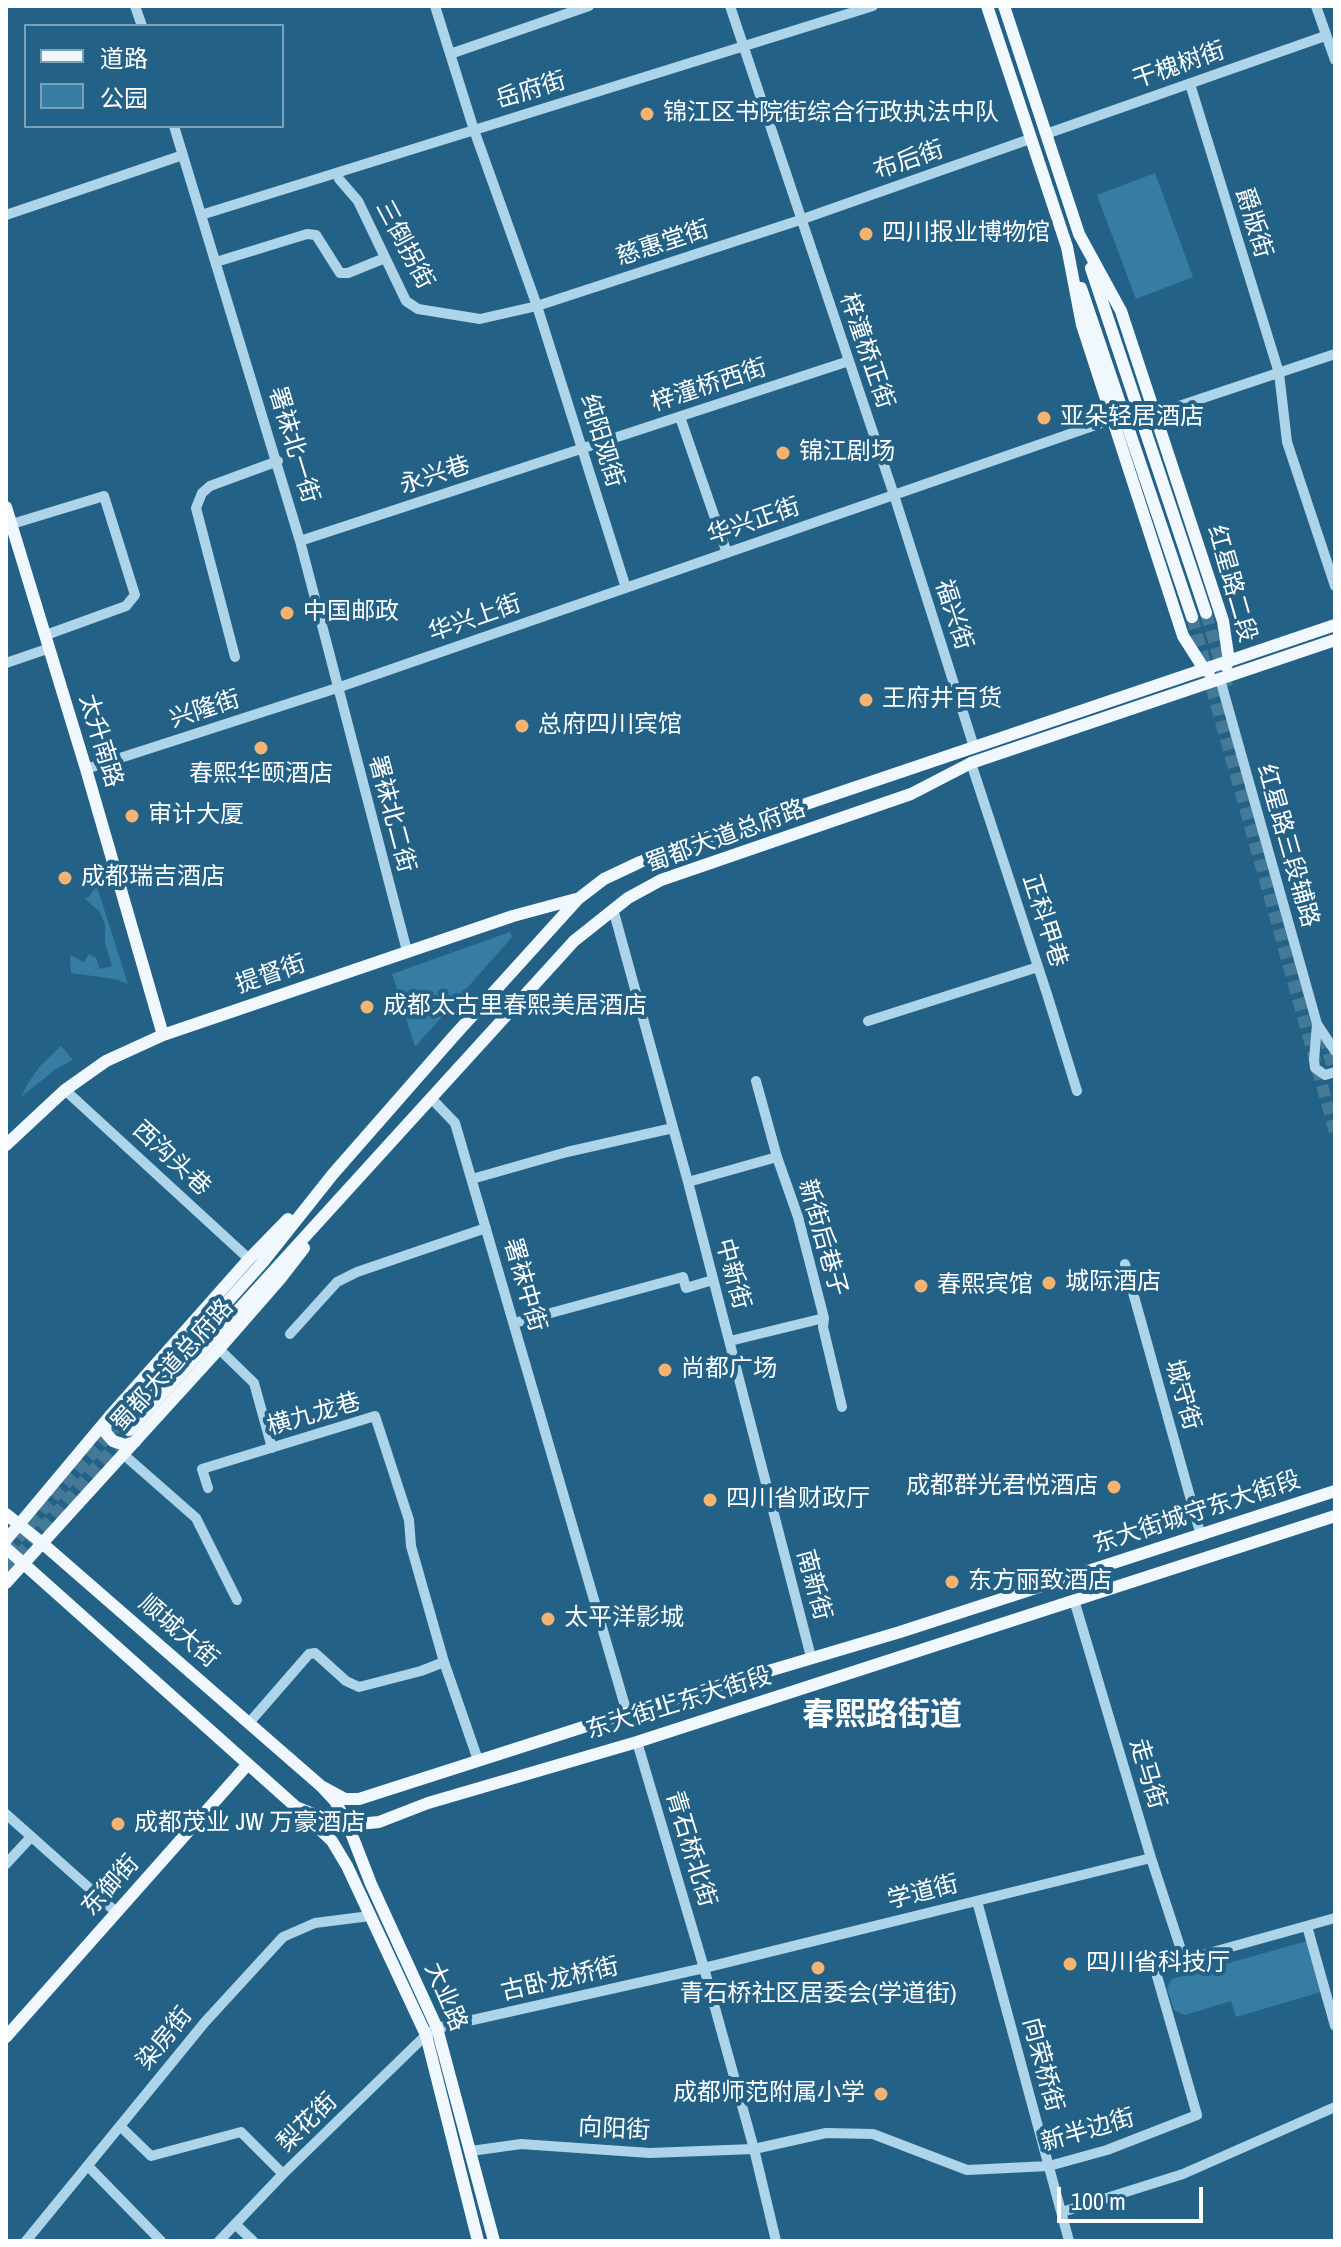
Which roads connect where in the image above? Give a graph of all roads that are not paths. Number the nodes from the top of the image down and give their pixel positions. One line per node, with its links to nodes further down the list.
1 (435, 6): 10 (street, 纯阳观街)
2 (589, 6): 10 (street)
3 (730, 6): 9 (street, 梓潼桥正街)
4 (873, 6): 9 (street, 岳府街)
5 (987, 6): 16 (main road, 红星路二段)
6 (1004, 6): 15 (main road, 红星路二段)
7 (1316, 6): 8 (street)
8 (1325, 36): 11 (street); 12 (street, 干槐树街)
9 (744, 46): 14 (street, 岳府街); 21 (street, 梓潼桥正街)
10 (450, 54): 14 (street, 纯阳观街)
11 (1335, 60)
12 (1190, 84): 15 (street, 干槐树街); 29 (street, 爵版街)
13 (175, 128): 17 (street, 署袜北一街)
14 (474, 130): 20 (street, 岳府街); 26 (street, 纯阳观街)
15 (1046, 134): 22 (main road, 红星路二段)
16 (1030, 139): 21 (street, 布后街); 23 (main road, 红星路二段)
17 (183, 155): 19 (street); 20 (street, 署袜北一街)
18 (339, 179): 24 (street, 三倒拐街)
19 (6, 215)
20 (201, 215): 25 (street, 署袜北一街)
21 (800, 220): 26 (street, 慈惠堂街); 28 (street, 梓潼桥正街)
22 (1079, 234): 30 (main road, 红星路二段); 42 (main road)
23 (1067, 247): 32 (main road, 红星路二段); 43 (main road)
24 (385, 258): 25 (street); 26 (street, 三倒拐街)
25 (216, 262): 34 (street, 署袜北一街)
26 (537, 306): 33 (street, 纯阳观街)
27 (1335, 354): 29 (street)
28 (849, 361): 31 (street, 梓潼桥西街); 35 (street, 梓潼桥正街)
29 (1279, 373): 30 (street); 40 (street, 爵版街)
30 (1155, 414): 48 (main road, 红星路二段)
31 (680, 417): 33 (street, 梓潼桥西街); 39 (street)
32 (1113, 419): 35 (street, 华兴正街); 50 (main road, 红星路二段)
33 (582, 449): 38 (street, 永兴巷); 41 (street, 纯阳观街)
34 (278, 461): 38 (street, 署袜北一街); 47 (street)
35 (894, 495): 39 (street, 华兴正街); 53 (street, 福兴街)
36 (6, 507): 37 (main road, 太升南路)
37 (12, 524): 46 (main road, 太升南路); 46 (street)
38 (300, 541): 52 (street, 署袜北一街)
39 (727, 553): 41 (street, 华兴正街)
40 (1335, 586)
41 (626, 588): 52 (street, 华兴上街)
42 (1206, 613)
43 (1192, 617)
44 (1335, 625): 48 (main road, 蜀都大道总府路)
45 (1335, 640): 51 (main road, 蜀都大道总府路)
46 (48, 642): 49 (street); 55 (main road, 太升南路)
47 (235, 657)
48 (1229, 661): 50 (main road, 蜀都大道总府路); 51 (main road, 红星路二段)
49 (6, 663)
50 (1204, 669): 51 (main road, 红星路二段); 53 (main road, 蜀都大道总府路)
51 (1220, 679): 54 (main road, 蜀都大道总府路); 61 (street, 红星路三段辅路)
52 (337, 688): 55 (street, 兴隆街); 58 (street, 署袜北二街)
53 (974, 747): 56 (main road, 蜀都大道总府路)
54 (971, 763): 57 (main road, 蜀都大道总府路); 59 (street, 正科甲巷)
55 (86, 769): 62 (main road, 太升南路)
56 (578, 899): 58 (main road, 提督街); 72 (main road, 蜀都大道总府路)
57 (613, 909): 68 (main road, 蜀都大道总府路); 69 (street, 中新街)
58 (407, 951): 62 (main road, 提督街)
59 (1038, 967): 60 (street); 67 (street, 正科甲巷)
60 (868, 1021)
61 (1317, 1024): 63 (street, 红星路三段辅路); 64 (street, 红星路三段辅路)
62 (163, 1035): 66 (main road, 提督街)
63 (1335, 1051)
64 (1335, 1072)
65 (756, 1081): 71 (street, 新街后巷子)
66 (65, 1090): 70 (main road, 提督街); 77 (street, 西沟头巷)
67 (1077, 1091)
68 (431, 1098): 73 (street, 署袜中街); 75 (main road, 蜀都大道总府路)
69 (673, 1128): 73 (street); 74 (street, 中新街)
70 (6, 1144)
71 (777, 1157): 74 (street); 80 (street, 新街后巷子)
72 (333, 1174): 77 (main road, 蜀都大道总府路); 86 (main road, 蜀都大道总府路)
73 (472, 1179): 76 (street, 署袜中街)
74 (688, 1182): 79 (street, 中新街)
75 (348, 1190): 84 (main road, 蜀都大道总府路); 86 (main road, 蜀都大道总府路)
76 (486, 1228): 81 (street, 署袜中街); 82 (street)
77 (249, 1259): 86 (main road, 蜀都大道总府路)
78 (1125, 1264): 95 (street, 城守街)
79 (713, 1280): 81 (street); 83 (street, 中新街)
80 (824, 1318): 83 (street); 85 (street, 新街后巷子)
81 (514, 1323): 106 (street, 署袜中街)
82 (290, 1334)
83 (730, 1341): 87 (street, 中新街)
84 (219, 1349): 86 (main road, 蜀都大道总府路); 88 (street)
85 (842, 1407)
86 (123, 1428): 89 (main road, 蜀都大道总府路); 94 (main road, 蜀都大道总府路)
87 (752, 1431): 104 (street, 南新街)
88 (272, 1448): 90 (street, 横九龙巷); 105 (street, 横九龙巷)
89 (123, 1454): 97 (main road, 蜀都大道总府路); 102 (street)
90 (208, 1488)
91 (1335, 1491): 95 (main road, 东大街城守东大街段)
92 (6, 1514): 94 (main road, 顺城大街)
93 (1335, 1516): 103 (main road, 东大街城守东大街段)
94 (19, 1524): 96 (main road, 蜀都大道总府路); 97 (main road, 顺城大街)
95 (1201, 1536): 100 (main road, 东大街城守东大街段)
96 (6, 1540)
97 (42, 1543): 99 (main road, 蜀都大道总府路); 107 (main road, 顺城大街)
98 (6, 1548): 99 (main road)
99 (24, 1564): 101 (main road, 蜀都大道总府路); 110 (main road)
100 (1072, 1577): 104 (main road, 东大街上东大街段)
101 (6, 1583)
102 (237, 1600)
103 (1074, 1600): 108 (main road, 东大街上东大街段); 118 (street, 走马街)
104 (811, 1657): 106 (main road, 东大街上东大街段)
105 (444, 1662): 107 (street); 109 (street)
106 (627, 1713): 109 (main road, 东大街上东大街段)
107 (249, 1723): 112 (main road, 顺城大街)
108 (637, 1742): 113 (main road, 东大街上东大街段); 126 (street, 青石桥北街)
109 (478, 1760): 111 (main road, 东大街上东大街段)
110 (248, 1764): 114 (main road); 121 (main road, 东御街)
111 (421, 1779): 112 (main road, 东大街上东大街段); 113 (main road)
112 (321, 1786): 116 (main road, 大业路)
113 (428, 1803): 116 (main road, 东大街上东大街段)
114 (296, 1807): 116 (main road, 东大街上东大街段); 122 (main road, 大业路)
115 (6, 1814): 117 (street)
116 (348, 1825): 128 (main road, 大业路)
117 (31, 1837): 119 (street); 121 (street)
118 (1151, 1858): 120 (street, 学道街); 125 (street, 走马街)
119 (6, 1864)
120 (977, 1901): 126 (street, 学道街); 135 (street, 向荣桥街)
121 (116, 1912): 129 (main road, 东御街)
122 (370, 1916): 128 (main road, 大业路); 131 (street, 染房街)
123 (1335, 1918): 124 (street)
124 (1307, 1926): 125 (street); 127 (street)
125 (1184, 1959): 135 (street, 新半边街)
126 (704, 1968): 128 (street, 古卧龙桥街); 132 (street, 青石桥北街)
127 (1335, 2026)
128 (432, 2032): 133 (main road, 大业路); 136 (street, 梨花街); 143 (main road, 大业路)
129 (6, 2037)
130 (1335, 2107): 137 (street)
131 (120, 2126): 134 (street, 染房街); 136 (street)
132 (754, 2149): 133 (street, 向阳街); 135 (street, 新半边街); 145 (street, 青石桥北街)
133 (471, 2151): 144 (main road, 大业路)
134 (88, 2166): 139 (street, 染房街); 140 (street)
135 (1049, 2166): 137 (street, 向荣桥街)
136 (283, 2174): 138 (street, 梨花街)
137 (1062, 2212): 146 (street, 向荣桥街)
138 (235, 2224): 141 (street, 梨花街); 142 (street)
139 (26, 2241)
140 (161, 2241)
141 (219, 2241)
142 (253, 2241)
143 (478, 2241)
144 (494, 2241)
145 (776, 2241)
146 (1069, 2241)

